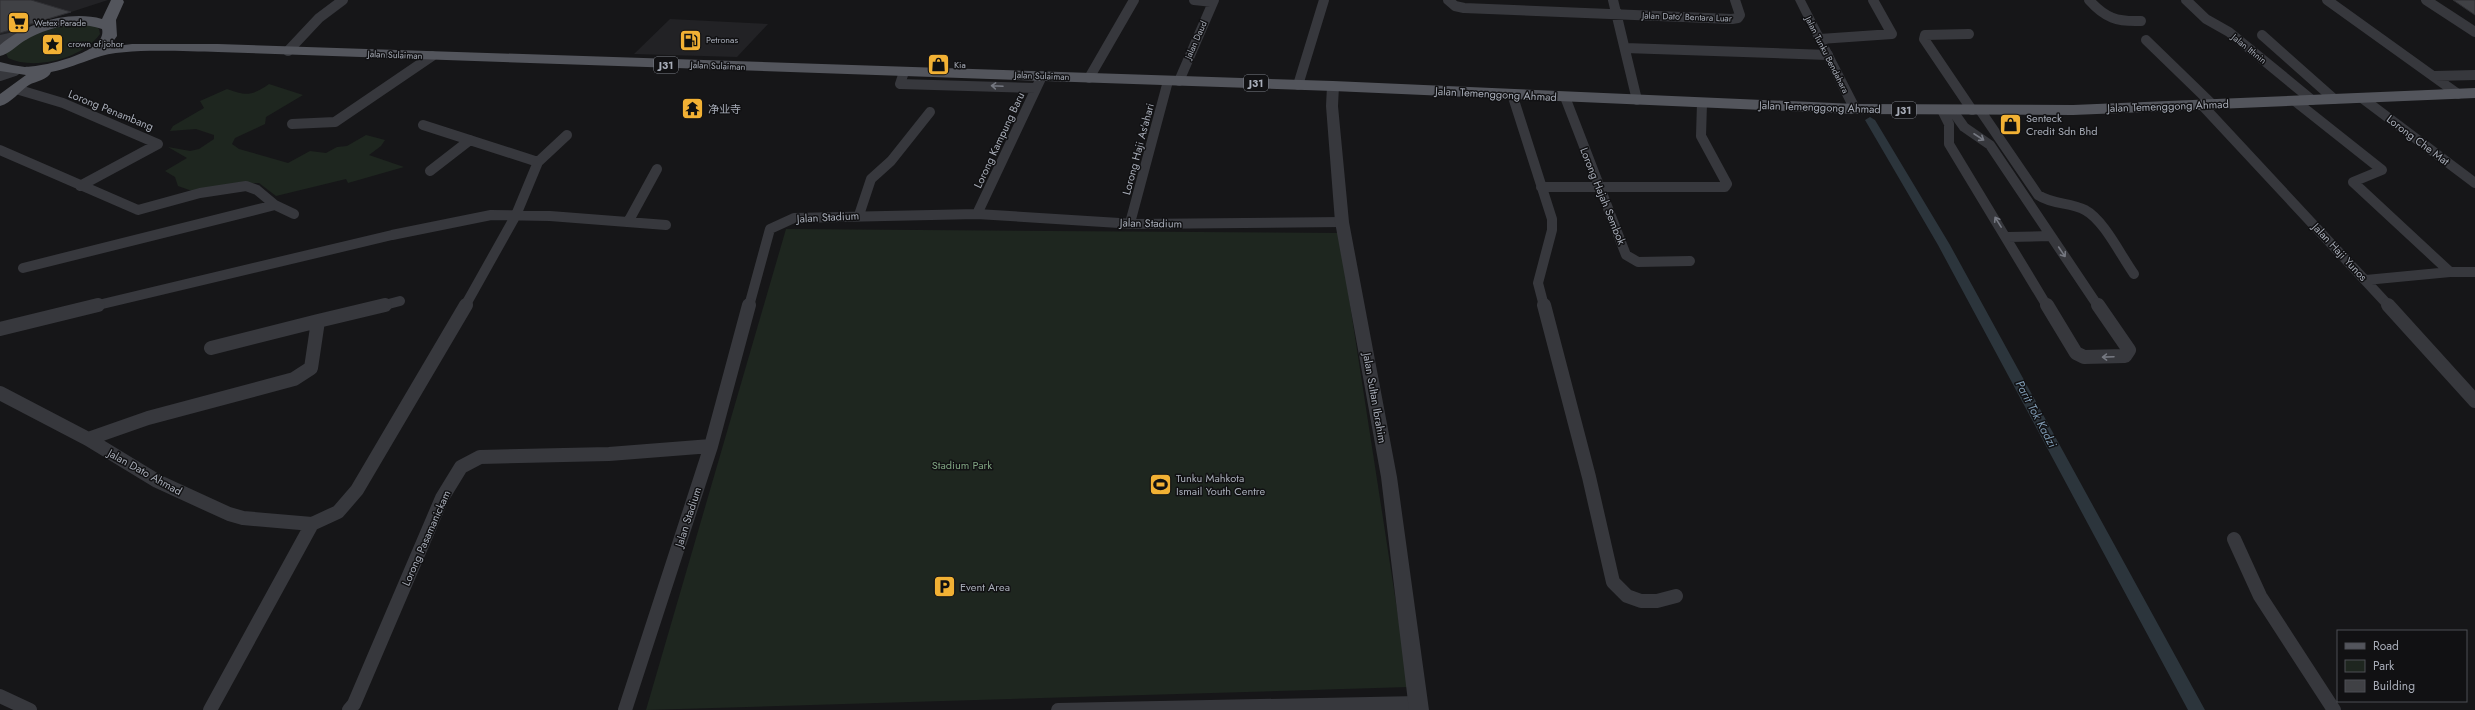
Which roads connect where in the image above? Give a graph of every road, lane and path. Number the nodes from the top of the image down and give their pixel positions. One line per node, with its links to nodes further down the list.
1 (343, 0): 29 (street)
2 (1134, 0): 39 (street)
3 (1194, 0): 15 (street)
4 (1324, 0): 42 (street)
5 (1448, 0): 16 (street)
6 (1613, 0): 16 (street)
7 (1734, 0): 16 (street, Jalan Dato' Bentara Luar)
8 (1800, 0): 24 (street, Jalan Tunku Bendahara)
9 (1873, 0): 24 (street)
10 (2089, 0): 17 (street)
11 (2186, 0): 51 (street, Jalan Ithnin)
12 (2327, 0): 37 (street)
13 (2426, 0): 20 (street)
14 (118, 1): 18 (main road); 19 (main road)
15 (1213, 1): 40 (street, Jalan Daud)
16 (1616, 14): 28 (street)
17 (2141, 21)
18 (69, 22): 19 (main road); 22 (main road)
19 (110, 28): 27 (main road); 31 (main road)
20 (2475, 32)
21 (1969, 34): 58 (street)
22 (24, 35): 25 (street); 30 (main road)
23 (2262, 35): 49 (street)
24 (1820, 39): 32 (street, Jalan Tunku Bendahara)
25 (0, 40)
26 (2146, 40): 55 (street, Jalan Haji Yunos)
27 (132, 48): 29 (main road, Jalan Sulaiman / J31); 31 (main road, J31)
28 (1625, 48): 32 (street); 50 (street)
29 (288, 51): 33 (main road, Jalan Sulaiman / J31)
30 (0, 52)
31 (89, 54): 38 (main road)
32 (1828, 55): 56 (street, Jalan Tunku Bendahara)
33 (432, 56): 41 (main road, Jalan Sulaiman / J31); 60 (street)
34 (0, 66): 38 (main road)
35 (2475, 75): 37 (street)
36 (0, 76): 38 (street)
37 (2435, 76): 46 (street)
38 (19, 78): 53 (main road); 69 (street, Lorong Penambang)
39 (1089, 78): 40 (main road, Jalan Sulaiman / J31); 41 (main road, Jalan Sulaiman / J31)
40 (1174, 81): 42 (main road, Jalan Sulaiman / J31); 79 (street, Lorong Haji As'ahari)
41 (1039, 82): 74 (street, Lorong Kampung Baru)
42 (1298, 85): 43 (main road, Jalan Sulaiman / J31)
43 (1333, 86): 45 (main road, Jalan Temenggong Ahmad / J31); 78 (street, Jalan Sultan Ibrahim)
44 (2475, 93): 46 (main road, Jalan Temenggong Ahmad / J31)
45 (1512, 94): 47 (main road, Jalan Temenggong Ahmad / J31); 71 (street)
46 (2458, 94): 48 (main road, Jalan Temenggong Ahmad / J31)
47 (1565, 97): 50 (main road, Jalan Temenggong Ahmad / J31); 70 (street, Lorong Hajah Sembok)
48 (2362, 98): 49 (main road, Jalan Temenggong Ahmad / J31); 68 (street, Lorong Che Mat)
49 (2334, 99): 51 (main road, Jalan Temenggong Ahmad / J31)
50 (1637, 100): 54 (main road, Jalan Temenggong Ahmad / J31)
51 (2312, 100): 52 (main road, Jalan Temenggong Ahmad / J31)
52 (2295, 101): 55 (main road, Jalan Temenggong Ahmad / J31); 85 (street)
53 (0, 102)
54 (1702, 102): 56 (main road, Jalan Temenggong Ahmad / J31); 70 (street)
55 (2207, 105): 58 (main road, Jalan Temenggong Ahmad / J31); 88 (street, Jalan Haji Yunos)
56 (1855, 109): 57 (main road, Jalan Temenggong Ahmad / J31)
57 (1947, 110): 58 (main road, Jalan Temenggong Ahmad / J31); 81 (street, one-way to 81); 82 (street, one-way to 57)
58 (1976, 110): 87 (street)
59 (930, 112): 76 (street)
60 (292, 124)
61 (423, 125): 63 (street)
62 (567, 135): 65 (street)
63 (470, 140): 65 (street); 67 (street)
64 (0, 150): 69 (street)
65 (538, 162): 75 (street)
66 (658, 169): 77 (street)
67 (430, 171)
68 (2475, 183)
69 (80, 186): 72 (street)
70 (1600, 186): 71 (street); 83 (street, Lorong Hajah Sembok)
71 (1541, 187): 99 (street)
72 (275, 205): 73 (street); 84 (street)
73 (294, 214)
74 (977, 214): 76 (street, Jalan Stadium); 79 (street, Jalan Stadium)
75 (516, 215): 77 (street); 91 (street); 97 (street)
76 (859, 215): 96 (street, Jalan Stadium)
77 (628, 222): 80 (street)
78 (1342, 222): 79 (street, Jalan Stadium); 101 (street, Jalan Sultan Ibrahim)
79 (1130, 223)
80 (666, 225)
81 (2051, 236): 82 (street); 82 (street, one-way to 82)
82 (2008, 237)
83 (1690, 261)
84 (23, 268)
85 (2450, 272): 86 (street); 88 (street)
86 (2475, 272)
87 (2134, 274)
88 (2366, 280): 94 (street, Jalan Haji Yunos)
89 (400, 300): 90 (street)
90 (318, 321): 92 (street); 95 (street)
91 (0, 329)
92 (211, 348)
93 (0, 393): 95 (street, Jalan Dato Ahmad)
94 (2475, 401)
95 (88, 439): 97 (street, Jalan Dato Ahmad)
96 (711, 446): 104 (street, Lorong Pasamanickam); 105 (street, Jalan Stadium)
97 (306, 523): 103 (street)
98 (2234, 539): 107 (street)
99 (1676, 596)
100 (0, 696): 102 (street)
101 (1419, 707): 106 (street)
102 (30, 710)
103 (210, 710)
104 (349, 710)
105 (625, 710)
106 (1058, 710)
107 (2334, 710)

